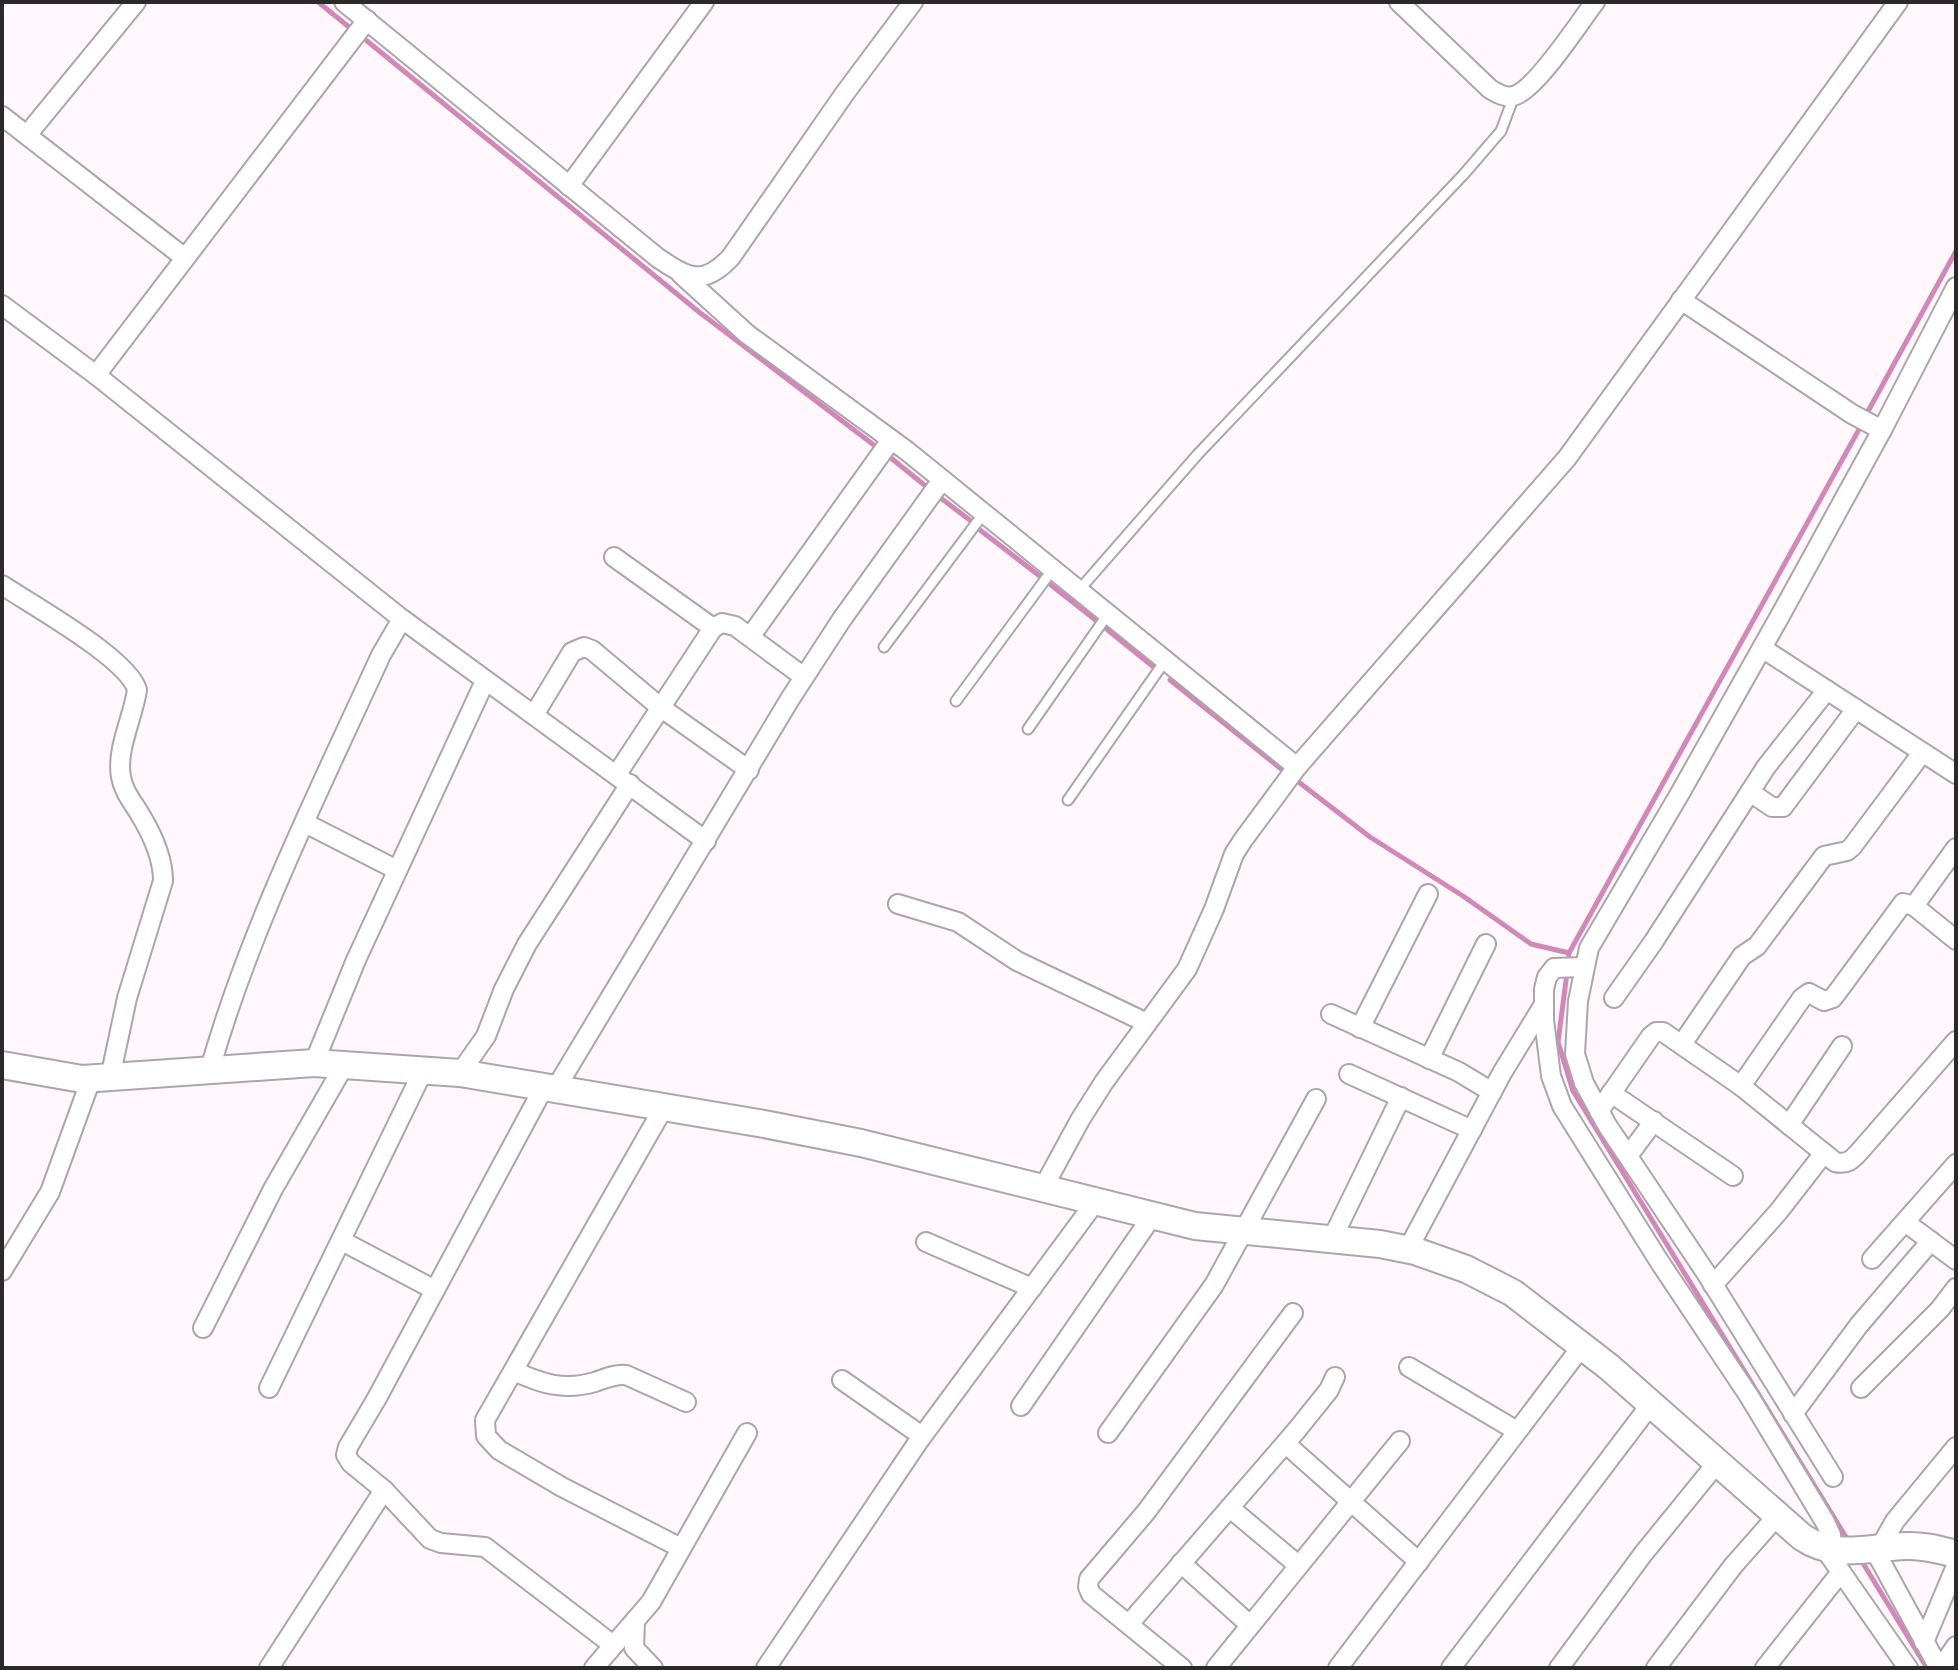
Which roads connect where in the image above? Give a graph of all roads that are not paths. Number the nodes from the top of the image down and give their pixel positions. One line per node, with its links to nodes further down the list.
1 (136, 2): 11 (street)
2 (344, 2): 8 (street)
3 (704, 2): 12 (street)
4 (913, 2): 14 (street)
5 (1399, 2): 9 (street)
6 (1595, 2): 9 (street)
7 (1898, 2): 16 (street)
8 (367, 20): 12 (street); 13 (street)
9 (1514, 96): 26 (lane)
10 (2, 116): 11 (street)
11 (27, 135): 13 (street)
12 (569, 186): 14 (street)
13 (185, 258): 18 (street)
14 (681, 274): 20 (street)
15 (1956, 287): 19 (street)
16 (1681, 300): 19 (street); 43 (street)
17 (2, 305): 18 (street)
18 (96, 375): 28 (street)
19 (1878, 427): 32 (street)
20 (891, 440): 21 (street); 30 (street)
21 (942, 480): 22 (street); 34 (street)
22 (984, 513): 24 (street); 31 (lane)
23 (614, 557): 29 (street)
24 (1053, 569): 26 (street); 37 (lane)
25 (2, 585): 75 (street)
26 (1080, 589): 27 (street)
27 (1108, 614): 33 (street); 41 (lane)
28 (402, 619): 35 (street); 49 (street)
29 (713, 628): 30 (street); 38 (street)
30 (750, 637): 34 (street)
31 (884, 647)
32 (1762, 648): 36 (street); 58 (street)
33 (1165, 661): 43 (street); 48 (lane)
34 (804, 677): 44 (street)
35 (485, 681): 40 (street); 52 (street)
36 (1827, 690): 39 (street); 47 (street)
37 (956, 701)
38 (660, 707): 40 (street); 44 (street); 46 (street)
39 (1856, 709): 42 (street); 47 (street)
40 (534, 715): 46 (street)
41 (1028, 729)
42 (1922, 753): 45 (street); 65 (street)
43 (1297, 767): 62 (street)
44 (749, 770): 50 (street)
45 (1956, 774)
46 (624, 779): 50 (street); 73 (street)
47 (1750, 792): 59 (street)
48 (1068, 800)
49 (305, 823): 52 (street); 71 (street)
50 (706, 841): 77 (street)
51 (1956, 848): 55 (street)
52 (397, 870): 68 (street)
53 (1428, 894): 63 (street)
54 (898, 904): 62 (street)
55 (1914, 906): 56 (street); 76 (street)
56 (1955, 936)
57 (1486, 944): 67 (street)
58 (1572, 967): 60 (street); 83 (street)
59 (1614, 998)
60 (1543, 1006): 78 (street); 137 (street)
61 (1331, 1014): 63 (street)
62 (1147, 1023): 91 (street)
63 (1360, 1028): 67 (street)
64 (1956, 1041): 87 (street)
65 (1682, 1044): 76 (street); 79 (street)
66 (1842, 1046): 85 (street)
67 (1429, 1059): 78 (street)
68 (314, 1063): 69 (street); 71 (street)
69 (345, 1064): 72 (street); 109 (street)
70 (2, 1065): 75 (street)
71 (210, 1069): 75 (street)
72 (424, 1069): 73 (street); 97 (street)
73 (460, 1073): 77 (street)
74 (1349, 1074): 80 (street)
75 (101, 1078): 103 (street)
76 (1741, 1086): 85 (street)
77 (550, 1087): 82 (street); 107 (street)
78 (1492, 1092): 86 (street)
79 (1611, 1093): 83 (street); 84 (street)
80 (1401, 1097): 86 (street); 96 (street)
81 (1316, 1099): 95 (street)
82 (664, 1107): 91 (street); 112 (street)
83 (1599, 1111): 88 (street)
84 (1654, 1121): 88 (street); 90 (street)
85 (1789, 1125): 87 (street)
86 (1472, 1130): 100 (street)
87 (1824, 1153): 104 (street)
88 (1628, 1156): 104 (street)
89 (1956, 1164): 94 (street)
90 (1733, 1176)
91 (1043, 1188): 92 (street)
92 (1096, 1201): 93 (street); 105 (street)
93 (1153, 1215): 95 (street); 119 (street)
94 (1905, 1222): 98 (street); 101 (street)
95 (1245, 1232): 96 (street); 123 (street)
96 (1332, 1239): 100 (street)
97 (342, 1241): 107 (street); 115 (street)
98 (1931, 1241): 102 (street); 120 (street)
99 (926, 1242): 105 (street)
100 (1408, 1249): 110 (street)
101 (1872, 1259)
102 (1956, 1260)
103 (2, 1271)
104 (1713, 1285): 120 (street)
105 (1032, 1288): 124 (street)
106 (1956, 1288): 116 (street)
107 (435, 1290): 130 (street)
108 (1293, 1313): 143 (street)
109 (203, 1328)
110 (1582, 1346): 118 (street); 121 (street)
111 (1409, 1367): 121 (street)
112 (514, 1371): 117 (street); 134 (street)
113 (1335, 1377): 126 (street)
114 (842, 1380): 124 (street)
115 (269, 1388)
116 (1861, 1388)
117 (686, 1402)
118 (1651, 1404): 128 (street); 156 (street)
119 (1021, 1406)
120 (1793, 1414): 129 (street)
121 (1517, 1431): 138 (street)
122 (747, 1433): 134 (street)
123 (1108, 1433)
124 (922, 1436): 152 (street)
125 (1400, 1441): 131 (street)
126 (1286, 1444): 131 (street); 132 (street)
127 (1956, 1447): 135 (street)
128 (1717, 1463): 133 (street); 157 (street)
129 (1833, 1477)
130 (384, 1490): 146 (street); 149 (street)
131 (1350, 1501): 138 (street); 140 (street)
132 (1230, 1508): 139 (street); 140 (street)
133 (1777, 1516): 137 (street); 158 (street)
134 (681, 1548): 142 (street)
135 (1875, 1549): 136 (street); 137 (street); 145 (street)
136 (1956, 1554)
137 (1834, 1555): 148 (street); 159 (street)
138 (1419, 1562): 155 (street)
139 (1181, 1563): 143 (street); 144 (street)
140 (1298, 1565): 144 (street)
141 (1956, 1566): 145 (street)
142 (635, 1622): 146 (street); 151 (street)
143 (1129, 1624): 153 (street)
144 (1250, 1625): 154 (street)
145 (1924, 1642): 160 (street)
146 (613, 1645): 150 (street)
147 (1956, 1646): 160 (street)
148 (1898, 1664)
149 (269, 1668)
150 (594, 1668)
151 (653, 1668)
152 (766, 1668)
153 (1182, 1668)
154 (1216, 1668)
155 (1338, 1668)
156 (1451, 1668)
157 (1559, 1668)
158 (1656, 1668)
159 (1765, 1668)
160 (1940, 1668)

